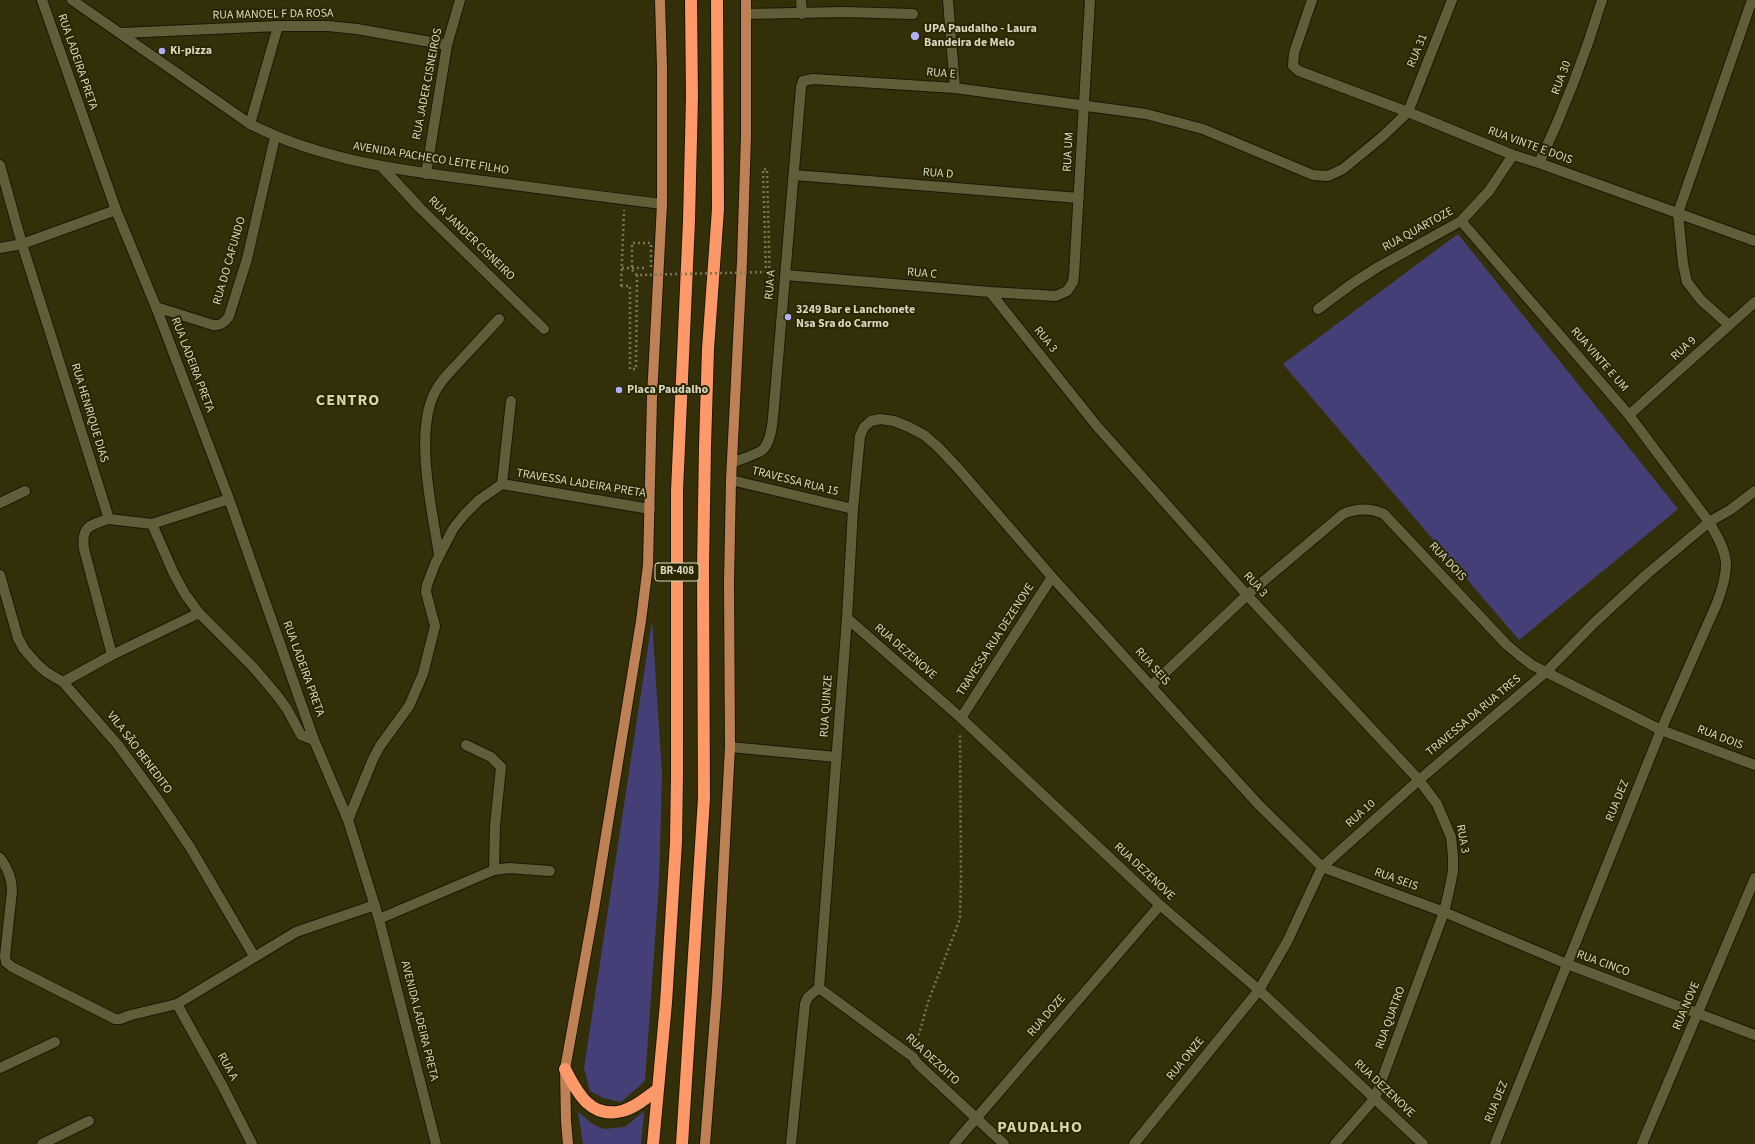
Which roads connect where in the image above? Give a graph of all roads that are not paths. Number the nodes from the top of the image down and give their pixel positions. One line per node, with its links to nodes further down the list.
1 (42, 0): 35 (street, RUA LADEIRA PRETA)
2 (72, 0): 19 (street, AVENIDA PACHECO LEITE FILHO)
3 (460, 0): 20 (street, RUA JADER CISNEIROS)
4 (660, 0): 34 (main road)
5 (691, 0): 104 (highway, BR-408)
6 (717, 0): 113 (highway, BR-408)
7 (746, 0): 15 (main road)
8 (802, 0): 16 (street)
9 (948, 0): 22 (street)
10 (1090, 0): 23 (street, RUA UM)
11 (1312, 0): 24 (street, RUA VINTE E DOIS)
12 (1452, 0): 24 (street, RUA 31)
13 (1602, 0): 28 (street, RUA 30)
14 (1752, 0): 36 (street)
15 (746, 14): 16 (street); 53 (main road)
16 (802, 14): 17 (street)
17 (913, 14)
18 (278, 26): 19 (street, RUA MANOEL F DA ROSA); 20 (street, RUA MANOEL F DA ROSA); 25 (street)
19 (122, 33): 25 (street, AVENIDA PACHECO LEITE FILHO)
20 (447, 45): 31 (street, RUA JADER CISNEIROS)
21 (800, 87): 22 (street, RUA E); 32 (street, RUA A)
22 (955, 88): 23 (street, RUA E)
23 (1084, 107): 24 (street, RUA E); 33 (street, RUA UM)
24 (1408, 112): 27 (street, RUA VINTE E DOIS)
25 (250, 124): 26 (street, AVENIDA PACHECO LEITE FILHO)
26 (275, 137): 30 (street, AVENIDA PACHECO LEITE FILHO); 45 (street, RUA DO CAFUNDO)
27 (1513, 155): 28 (street, RUA VINTE E DOIS); 37 (street, RUA QUARTOZE)
28 (1539, 163): 36 (street, RUA VINTE E DOIS)
29 (0, 165): 39 (street, RUA HENRIQUE DIAS)
30 (382, 167): 31 (street, AVENIDA PACHECO LEITE FILHO); 49 (street, RUA JANDER CISNEIRO)
31 (426, 174): 34 (street, AVENIDA PACHECO LEITE FILHO)
32 (794, 176): 33 (street, RUA D); 41 (street, RUA A)
33 (1079, 198): 43 (street, RUA UM)
34 (662, 204): 60 (main road)
35 (116, 210): 39 (street); 45 (street, RUA LADEIRA PRETA)
36 (1678, 213): 38 (street, RUA VINTE E DOIS); 48 (street)
37 (1461, 221): 46 (street, RUA QUARTOZE); 51 (street, RUA VINTE E UM)
38 (1755, 241)
39 (22, 244): 40 (street); 62 (street, RUA HENRIQUE DIAS)
40 (0, 248)
41 (785, 275): 42 (street, RUA C); 53 (street, RUA A)
42 (990, 292): 43 (street, RUA C); 68 (street, RUA 3)
43 (1056, 296)
44 (1755, 302): 48 (street, RUA 9)
45 (156, 306): 58 (street, RUA LADEIRA PRETA)
46 (1318, 309)
47 (499, 319): 65 (street)
48 (1729, 325): 51 (street, RUA 9)
49 (544, 329)
50 (510, 401): 55 (street)
51 (1630, 415): 63 (street, RUA VINTE E UM)
52 (864, 427): 61 (street, RUA QUINZE); 67 (street, RUA SEIS)
53 (732, 463): 54 (main road)
54 (731, 480): 61 (street, TRAVESSA RUA 15); 79 (main road)
55 (502, 484): 60 (street, TRAVESSA LADEIRA PRETA); 65 (street, TRAVESSA LADEIRA PRETA)
56 (1755, 491): 63 (street)
57 (25, 492): 59 (street)
58 (229, 499): 64 (street); 77 (street, RUA LADEIRA PRETA)
59 (0, 502)
60 (650, 509): 103 (main road)
61 (853, 509): 70 (street, RUA QUINZE)
62 (109, 519): 64 (street); 71 (street)
63 (1708, 522): 72 (street, TRAVESSA DA RUA TRES); 76 (street, RUA DEZ)
64 (152, 524): 69 (street)
65 (439, 554): 83 (street, TRAVESSA LADEIRA PRETA)
66 (0, 575): 73 (street, VILA SÃO BENEDITO)
67 (1052, 577): 74 (street, RUA SEIS); 75 (street, TRAVESSA RUA DEZENOVE)
68 (1246, 595): 72 (street, RUA DOIS); 74 (street, RUA DOIS); 82 (street, RUA 3)
69 (199, 613): 71 (street); 77 (street)
70 (847, 618): 75 (street, RUA DEZENOVE); 80 (street, RUA QUINZE)
71 (112, 655): 73 (street)
72 (1546, 672): 76 (street, RUA DOIS); 82 (street, TRAVESSA DA RUA TRES)
73 (63, 682): 93 (street, VILA SÃO BENEDITO)
74 (1151, 686): 85 (street, RUA SEIS)
75 (961, 718): 90 (street, RUA DEZENOVE)
76 (1661, 730): 81 (street, RUA DOIS); 95 (street, RUA DEZ)
77 (314, 740): 83 (street, RUA LADEIRA PRETA)
78 (466, 745): 86 (street)
79 (730, 747): 80 (street); 114 (main road)
80 (836, 757): 96 (street, RUA QUINZE)
81 (1755, 765)
82 (1418, 780): 85 (street, RUA 10); 91 (street, RUA 3)
83 (348, 820): 89 (street)
84 (0, 858): 94 (street)
85 (1322, 867): 91 (street, RUA SEIS); 97 (street)
86 (494, 870): 87 (street); 92 (street)
87 (550, 871)
88 (1755, 878): 99 (street, RUA NOVE)
89 (375, 905): 92 (street, AVENIDA LADEIRA PRETA); 93 (street)
90 (1160, 905): 97 (street, RUA DEZENOVE); 106 (street, RUA DOZE)
91 (1444, 912): 95 (street, RUA CINCO); 105 (street, RUA QUATRO)
92 (379, 920): 110 (street, AVENIDA LADEIRA PRETA)
93 (254, 956): 98 (street)
94 (2, 958): 98 (street)
95 (1567, 964): 99 (street, RUA CINCO); 121 (street, RUA DEZ)
96 (819, 988): 106 (street, RUA DEZOITO); 115 (street)
97 (1259, 990): 105 (street, RUA DEZENOVE); 118 (street, RUA ONZE)
98 (177, 1004): 109 (street, RUA A)
99 (1699, 1014): 100 (street, RUA CINCO); 122 (street, RUA NOVE)
100 (1755, 1035)
101 (55, 1042): 102 (street)
102 (0, 1068)
103 (565, 1069): 104 (highway); 111 (main road)
104 (657, 1090): 112 (highway, BR-408)
105 (1375, 1098): 119 (street, RUA QUATRO); 120 (street, RUA DEZENOVE)
106 (976, 1119): 116 (street, RUA DOZE); 117 (street, RUA DEZOITO)
107 (89, 1121): 108 (street)
108 (42, 1144)
109 (252, 1144)
110 (436, 1144)
111 (568, 1144)
112 (653, 1144)
113 (682, 1144)
114 (705, 1144)
115 (791, 1144)
116 (954, 1144)
117 (1004, 1144)
118 (1134, 1144)
119 (1334, 1144)
120 (1423, 1144)
121 (1495, 1144)
122 (1642, 1144)

